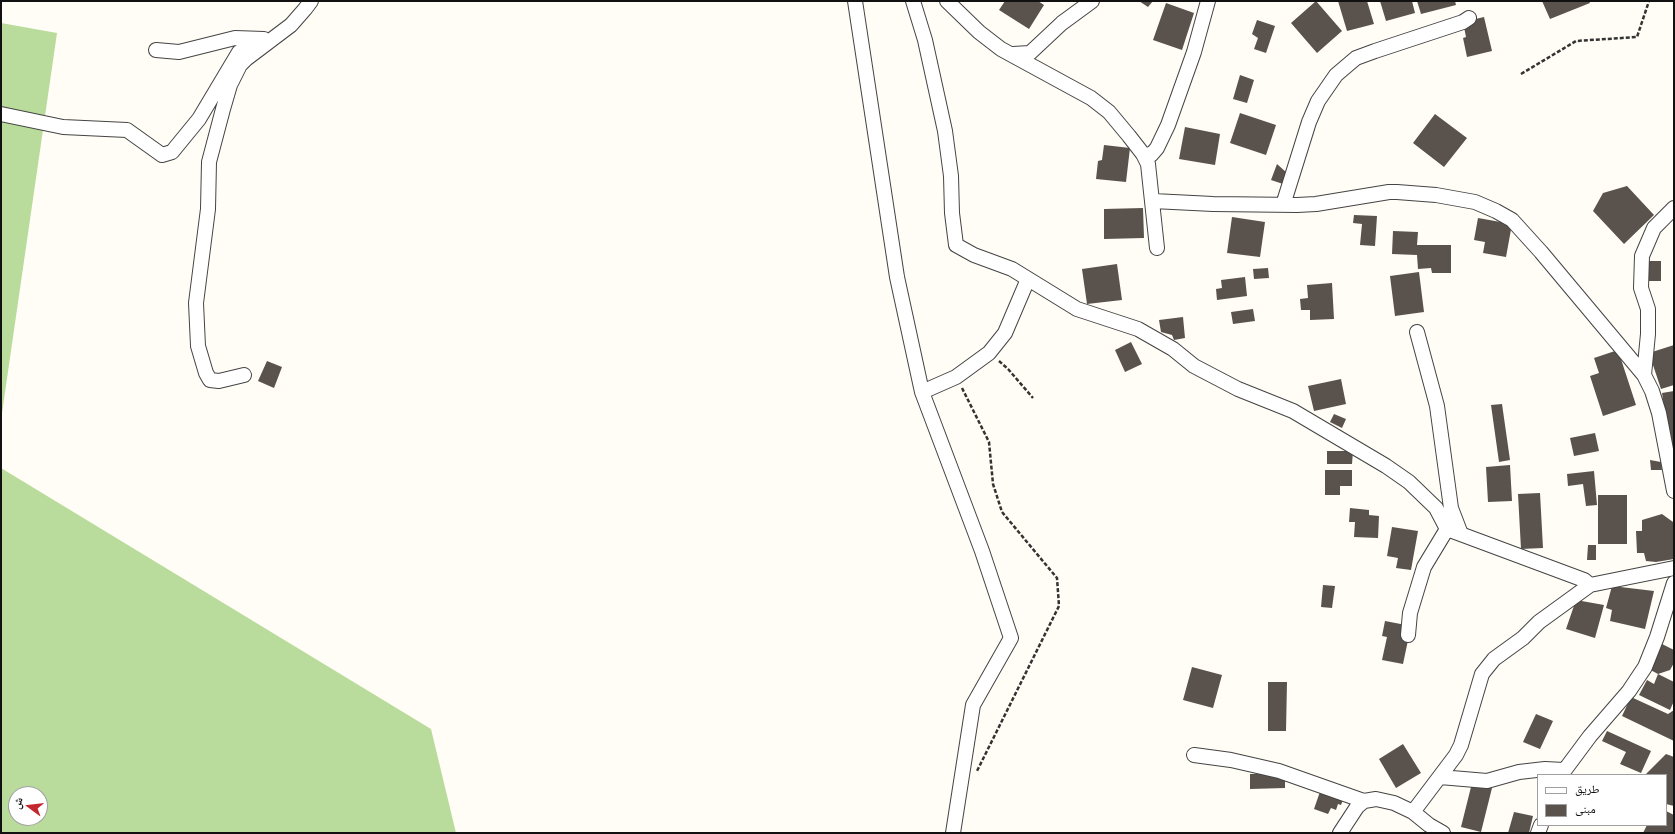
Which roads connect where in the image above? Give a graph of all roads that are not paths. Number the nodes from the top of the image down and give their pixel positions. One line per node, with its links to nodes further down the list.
1 (311, 1): 8 (street)
2 (856, 1): 21 (street)
3 (913, 1): 17 (street)
4 (947, 1): 10 (street)
5 (1092, 1): 10 (street)
6 (1208, 1): 12 (street)
7 (1469, 18): 14 (street)
8 (272, 40): 9 (street); 11 (street); 19 (street)
9 (156, 50)
10 (1013, 54): 12 (street)
11 (1, 114)
12 (1143, 154): 13 (street)
13 (1153, 201): 14 (street); 16 (street)
14 (1283, 205): 20 (street)
15 (1674, 208): 20 (street)
16 (1157, 248)
17 (1028, 279): 21 (street); 23 (street)
18 (1418, 332): 24 (street)
19 (244, 375)
20 (1644, 375): 22 (street)
21 (922, 392): 34 (street)
22 (1674, 491)
23 (1447, 529): 24 (street); 28 (street)
24 (1461, 534): 27 (street)
25 (1674, 568): 27 (street)
26 (1674, 583): 30 (street)
27 (1590, 585): 31 (street)
28 (1408, 635)
29 (1194, 755): 32 (street)
30 (1562, 772): 31 (street)
31 (1440, 777): 33 (street)
32 (1364, 801): 33 (street); 35 (street)
33 (1413, 812): 36 (street)
34 (953, 833)
35 (1340, 833)
36 (1443, 833)

